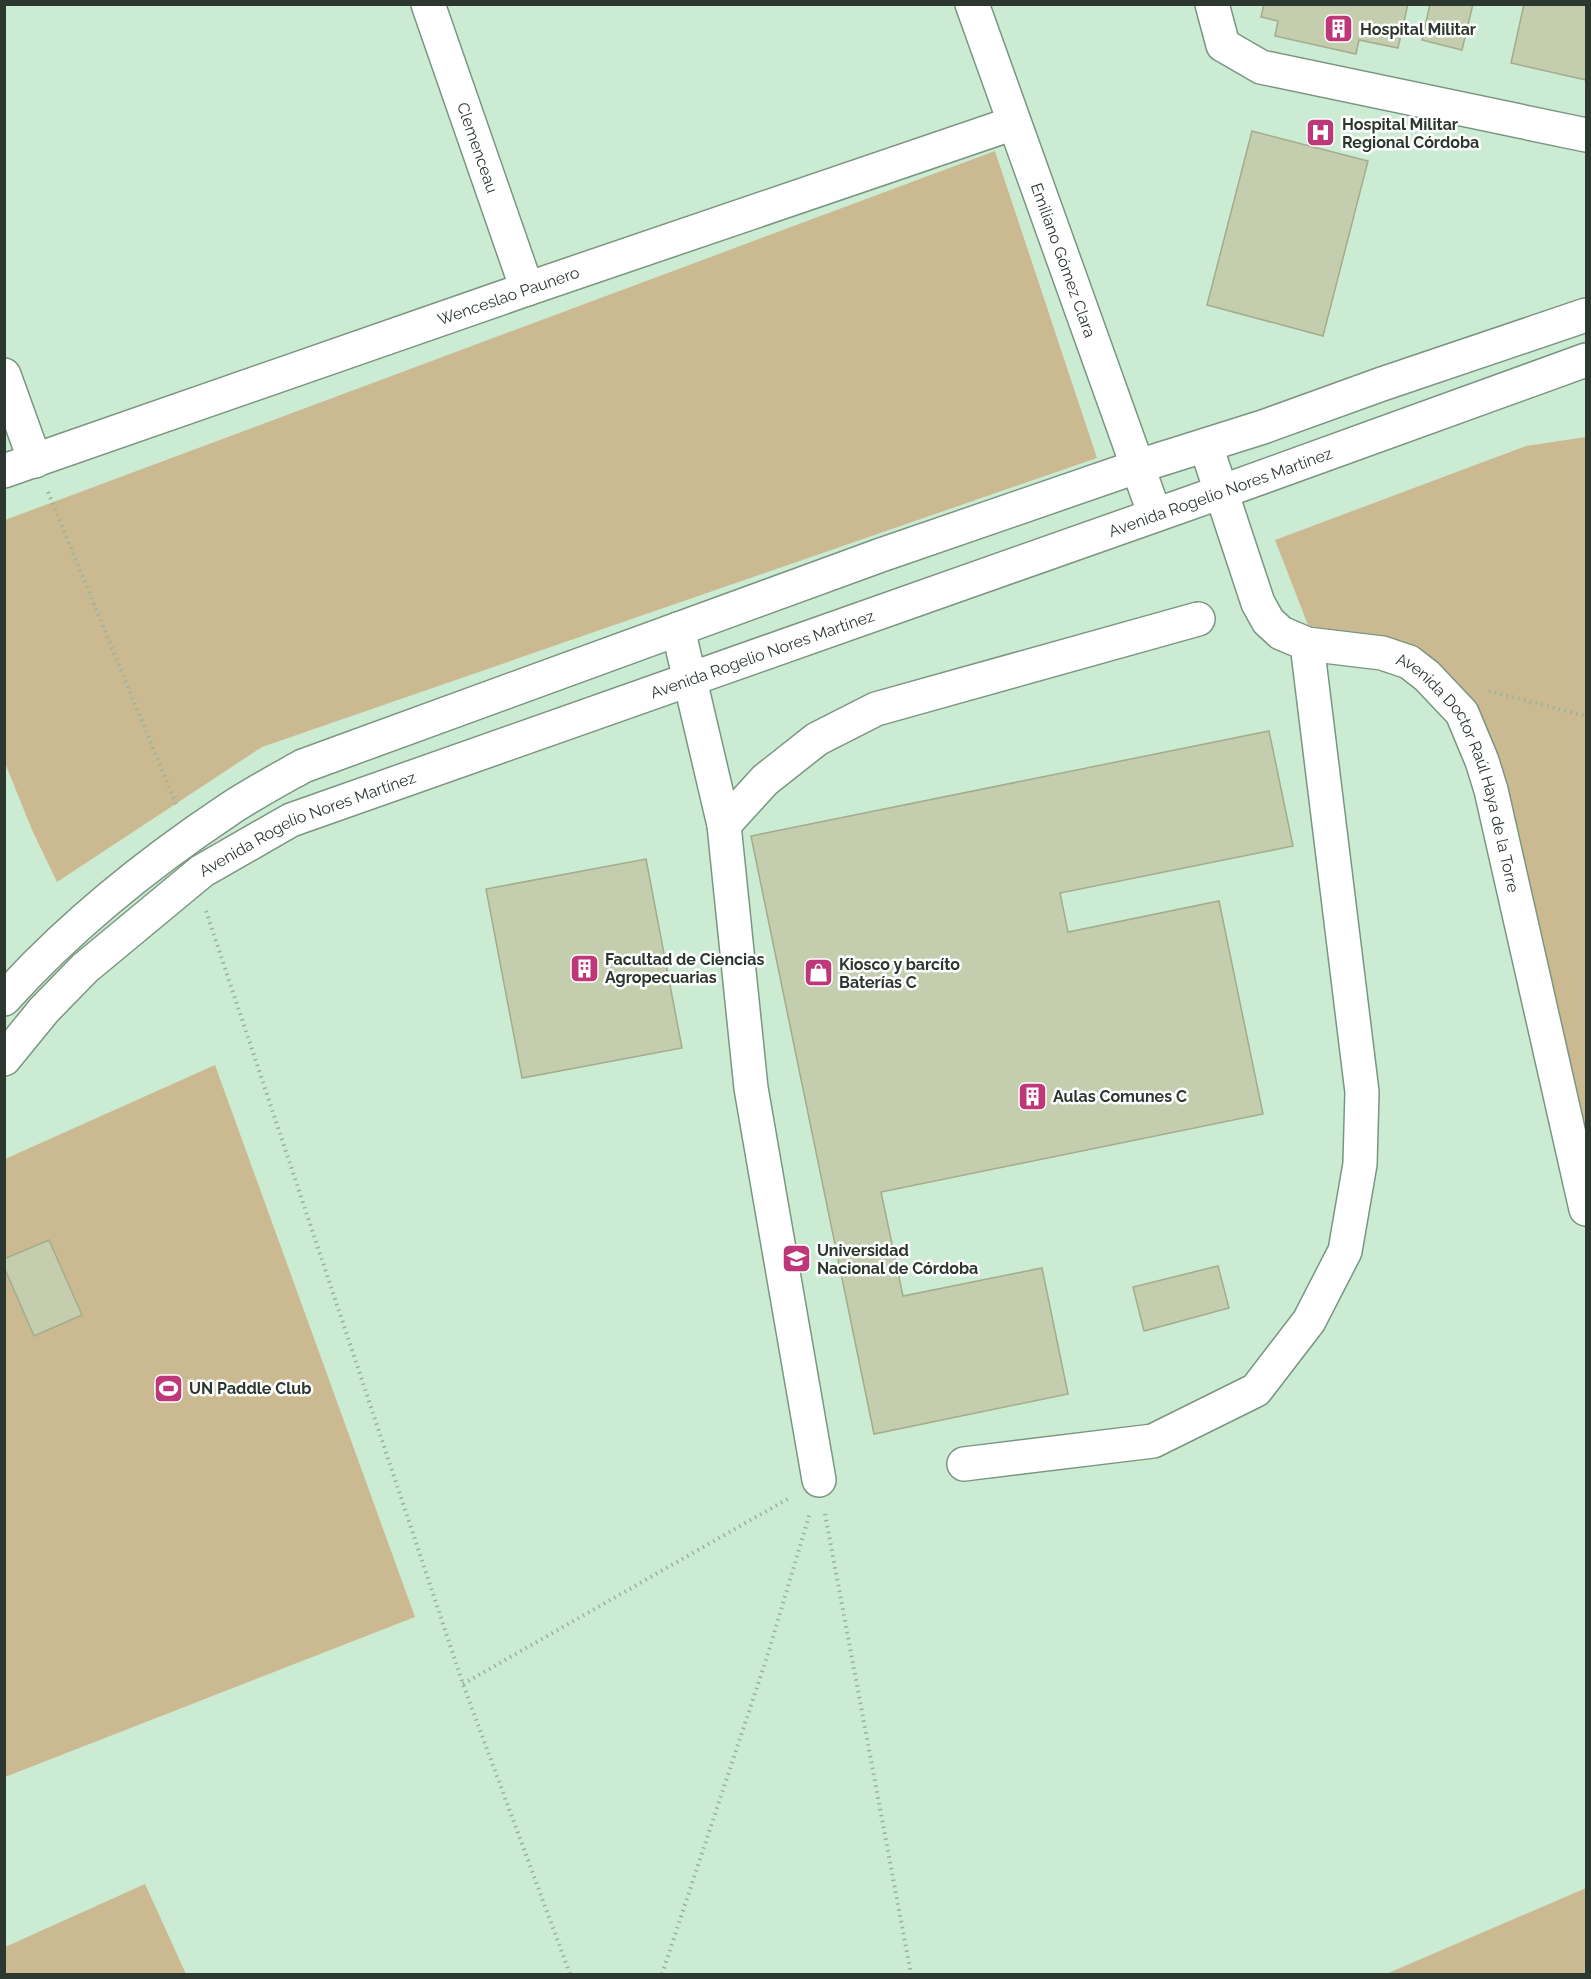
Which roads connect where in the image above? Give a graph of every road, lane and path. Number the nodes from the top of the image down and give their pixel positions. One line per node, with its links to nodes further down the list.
1 (428, 4): 6 (main road, Clemenceau)
2 (972, 4): 4 (main road, Emiliano Gómez Clara)
3 (1212, 4): 5 (main road)
4 (1014, 123): 6 (main road, Wenceslao Paunero); 12 (main road, Emiliano Gómez Clara)
5 (1587, 135)
6 (527, 289): 11 (main road, Wenceslao Paunero)
7 (1587, 315): 10 (main road)
8 (1587, 360): 14 (main road, Avenida Rogelio Nores Martínez)
9 (4, 375): 11 (main road)
10 (1206, 446): 12 (main road); 14 (main road, Avenida Doctor Raúl Haya de la Torre)
11 (35, 460): 13 (main road, Wenceslao Paunero); 23 (path)
12 (1139, 466): 15 (main road, Emiliano Gómez Clara); 17 (main road)
13 (4, 471)
14 (1221, 492): 15 (main road, Avenida Rogelio Nores Martínez); 18 (main road, Avenida Doctor Raúl Haya de la Torre)
15 (1155, 515): 19 (main road, Avenida Rogelio Nores Martínez)
16 (1198, 619): 22 (main road)
17 (678, 629): 19 (main road); 23 (main road)
18 (1307, 644): 27 (main road, Avenida Doctor Raúl Haya de la Torre); 28 (main road)
19 (690, 677): 22 (main road); 24 (main road, Avenida Rogelio Nores Martínez)
20 (1484, 690): 21 (path)
21 (1587, 716)
22 (724, 825): 29 (main road)
23 (190, 836): 25 (main road)
24 (202, 871): 26 (main road, Avenida Rogelio Nores Martínez); 30 (path)
25 (4, 999)
26 (4, 1059)
27 (1587, 1209)
28 (964, 1464)
29 (819, 1480): 30 (path); 32 (path); 33 (path)
30 (463, 1684): 31 (path)
31 (570, 1974)
32 (662, 1974)
33 (911, 1974)

